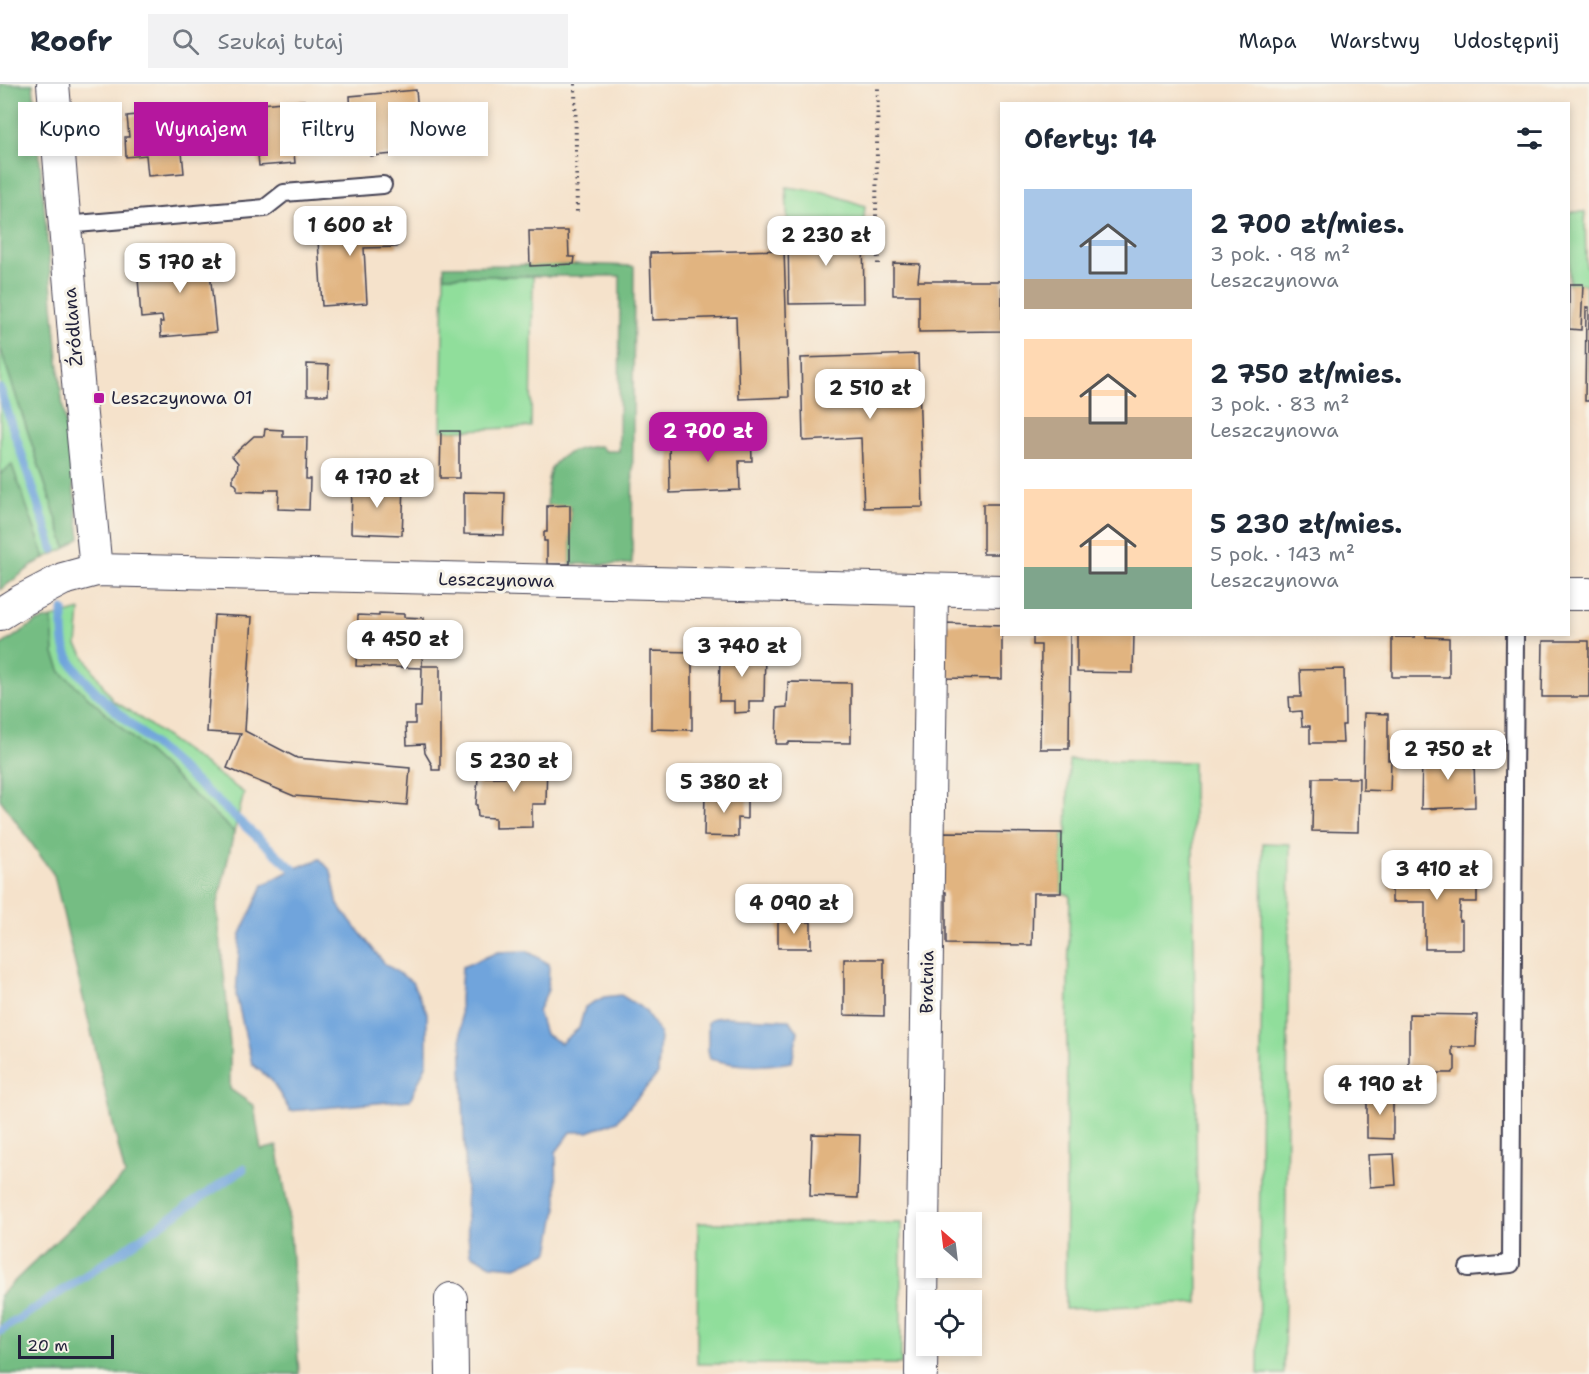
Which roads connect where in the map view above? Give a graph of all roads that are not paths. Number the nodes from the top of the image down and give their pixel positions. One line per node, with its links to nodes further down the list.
1 (53, 84): 3 (street, Źródlana)
2 (383, 185): 3 (lane)
3 (65, 225): 4 (street, Źródlana)
4 (96, 570): 5 (street, Leszczynowa); 9 (street, Leszczynowa)
5 (932, 591): 6 (street, Leszczynowa); 14 (street, Bratnia)
6 (1000, 591)
7 (1570, 594): 8 (street)
8 (1589, 594)
9 (0, 614)
10 (1515, 636): 11 (lane)
11 (1467, 1268)
12 (451, 1299): 13 (street)
13 (452, 1374)
14 (921, 1374)

